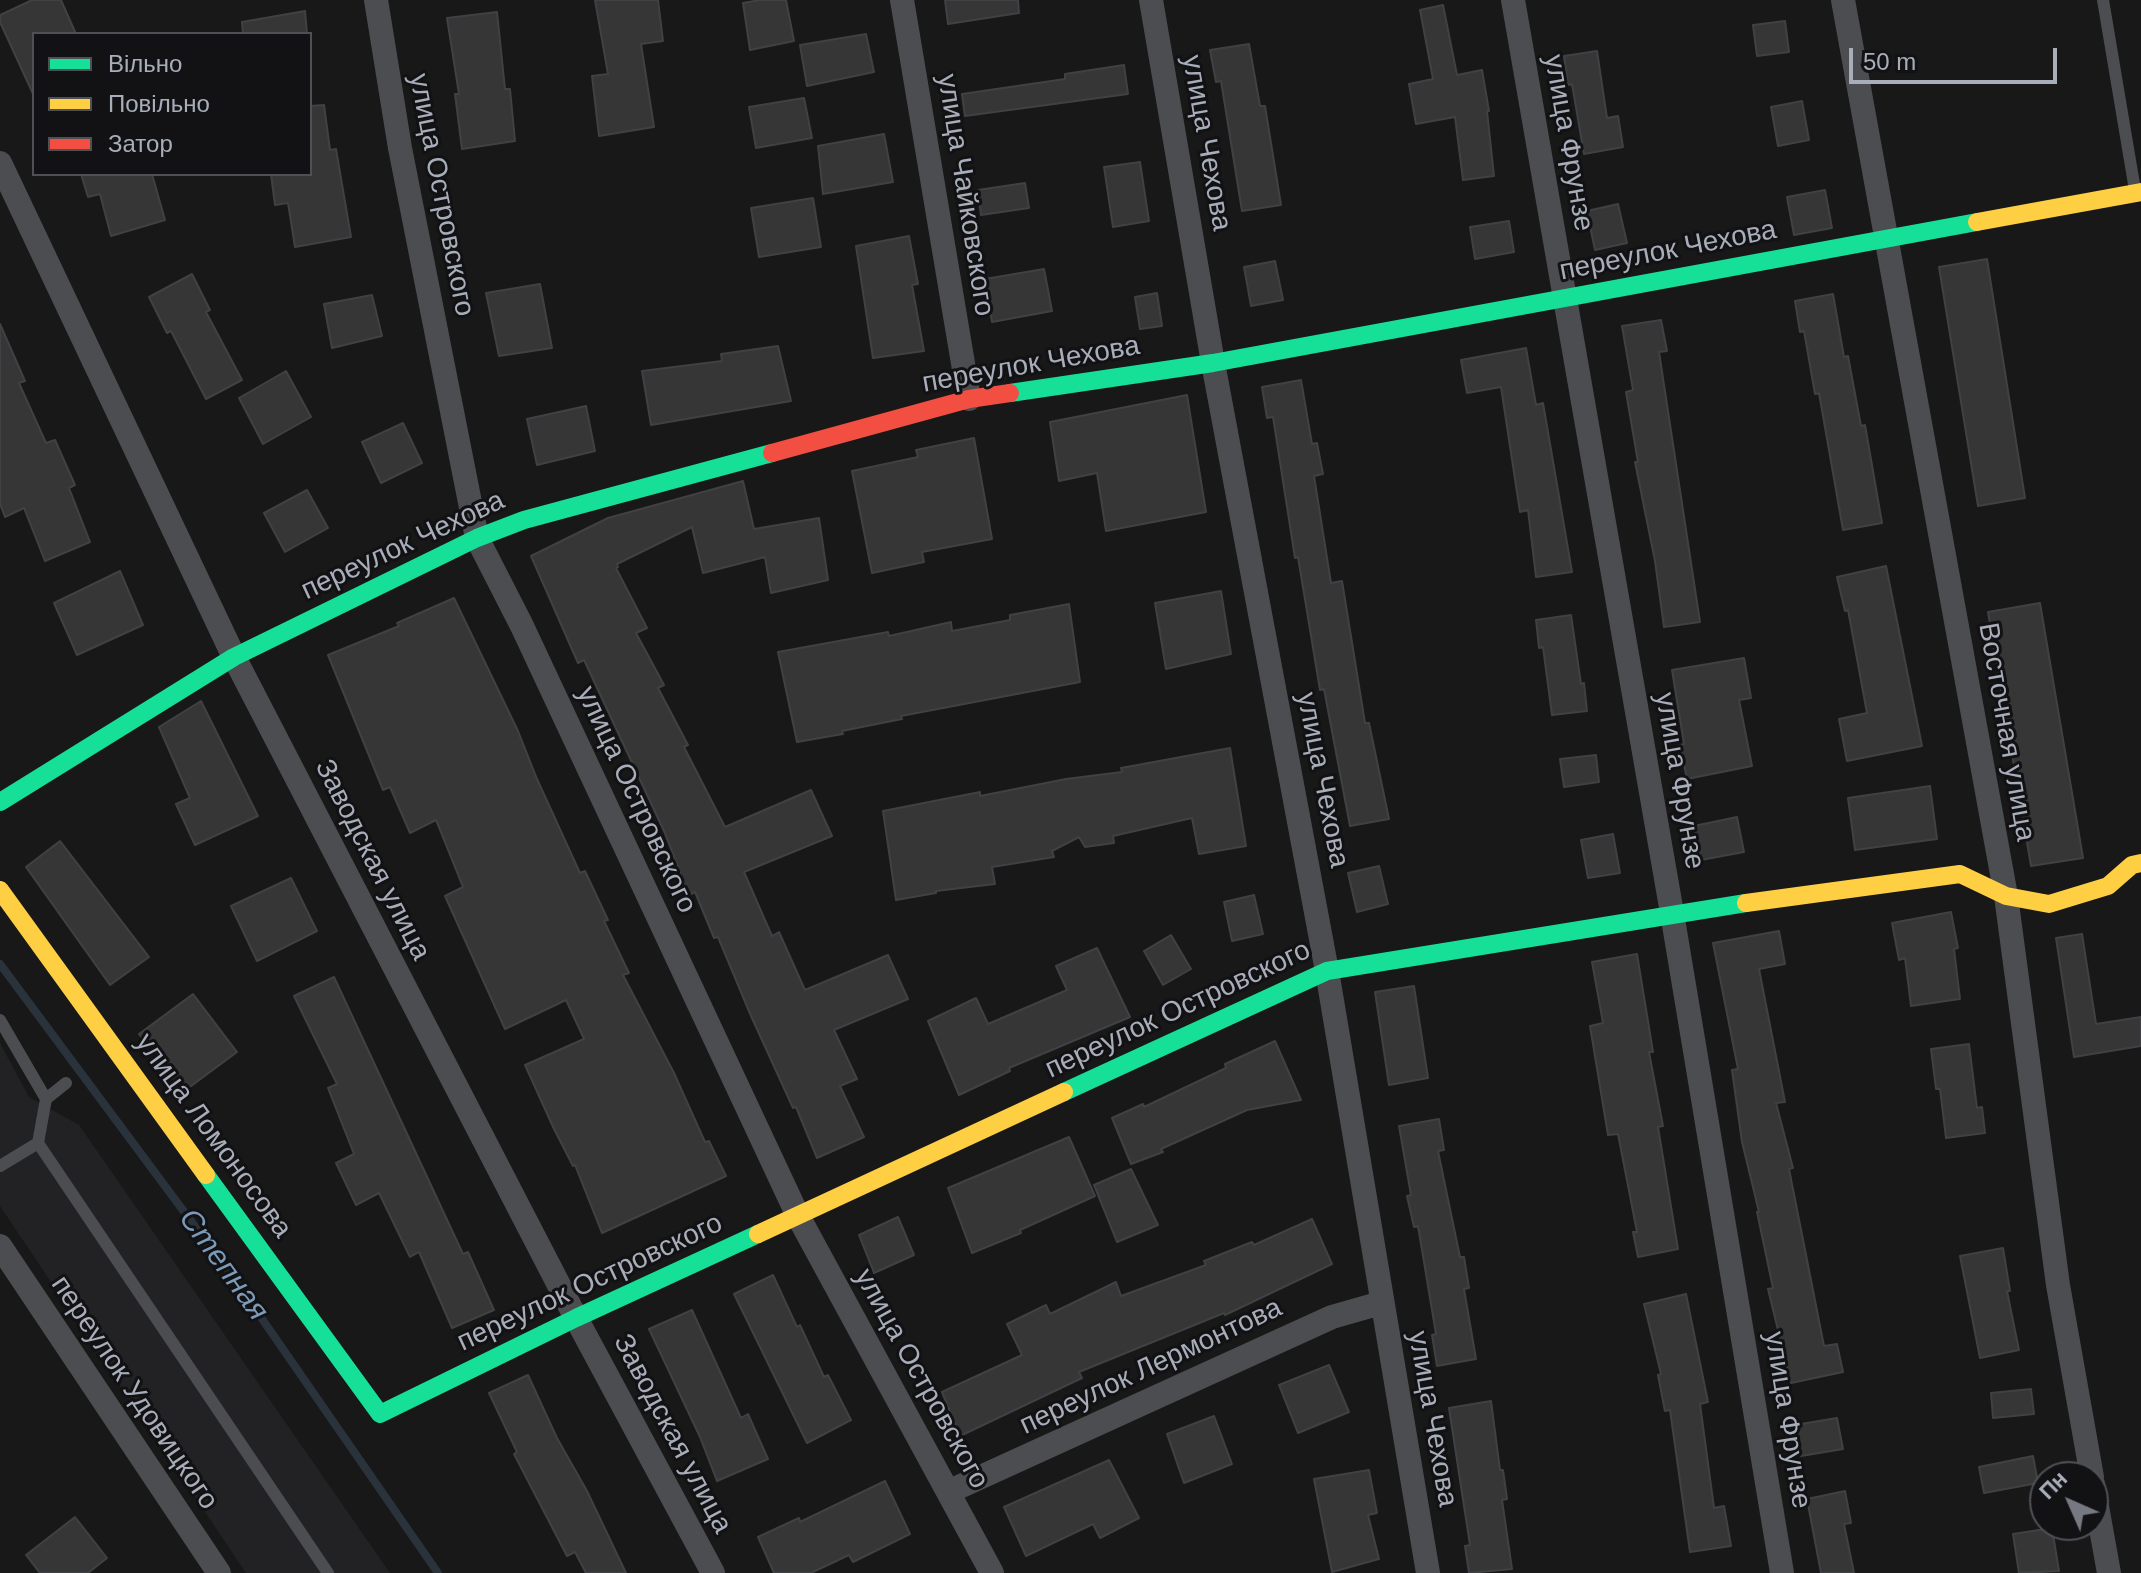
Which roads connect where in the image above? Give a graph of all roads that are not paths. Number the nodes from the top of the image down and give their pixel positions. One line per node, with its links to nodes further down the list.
1 (376, 0): 13 (street, улица Островского)
2 (902, 0): 12 (street, улица Чайковского)
3 (1151, 0): 11 (street, улица Чехова)
4 (1513, 0): 10 (street, улица Фрунзе)
5 (1843, 0): 9 (street, Восточная улица)
6 (2103, 0): 8 (lane)
7 (0, 163): 14 (street, Заводская улица)
8 (2138, 193): 9 (street, переулок Чехова)
9 (1886, 238): 10 (street, переулок Чехова); 18 (street, Восточная улица)
10 (1565, 300): 11 (street, переулок Чехова); 19 (street, улица Фрунзе)
11 (1213, 363): 12 (street, переулок Чехова); 20 (street, улица Чехова)
12 (969, 399): 13 (street, переулок Чехова)
13 (477, 538): 14 (street, переулок Чехова); 26 (street, улица Островского)
14 (234, 657): 15 (street, переулок Чехова); 29 (street, Заводская улица)
15 (0, 802)
16 (2141, 863): 18 (street, переулок Островского)
17 (0, 890): 30 (street, улица Ломоносова)
18 (2006, 896): 19 (street, переулок Островского); 31 (street, Восточная улица)
19 (1672, 913): 20 (street, переулок Островского); 39 (street, улица Фрунзе)
20 (1327, 971): 26 (street, переулок Островского); 28 (street, улица Чехова)
21 (0, 1020): 23 (lane)
22 (66, 1083): 23 (lane)
23 (46, 1099): 24 (lane)
24 (38, 1143): 25 (lane); 35 (lane)
25 (0, 1166)
26 (798, 1216): 29 (street, переулок Островского); 32 (street, улица Островского)
27 (0, 1246): 34 (street, переулок Удовицкого)
28 (1381, 1303): 32 (street, переулок Лермонтова); 38 (street, улица Чехова)
29 (576, 1318): 30 (street, переулок Островского); 36 (street, Заводская улица)
30 (380, 1414)
31 (2089, 1461)
32 (948, 1492): 37 (street, улица Островского)
33 (2103, 1541): 40 (street)
34 (219, 1573)
35 (328, 1573)
36 (713, 1573)
37 (992, 1573)
38 (1428, 1573)
39 (1782, 1573)
40 (2109, 1573)

